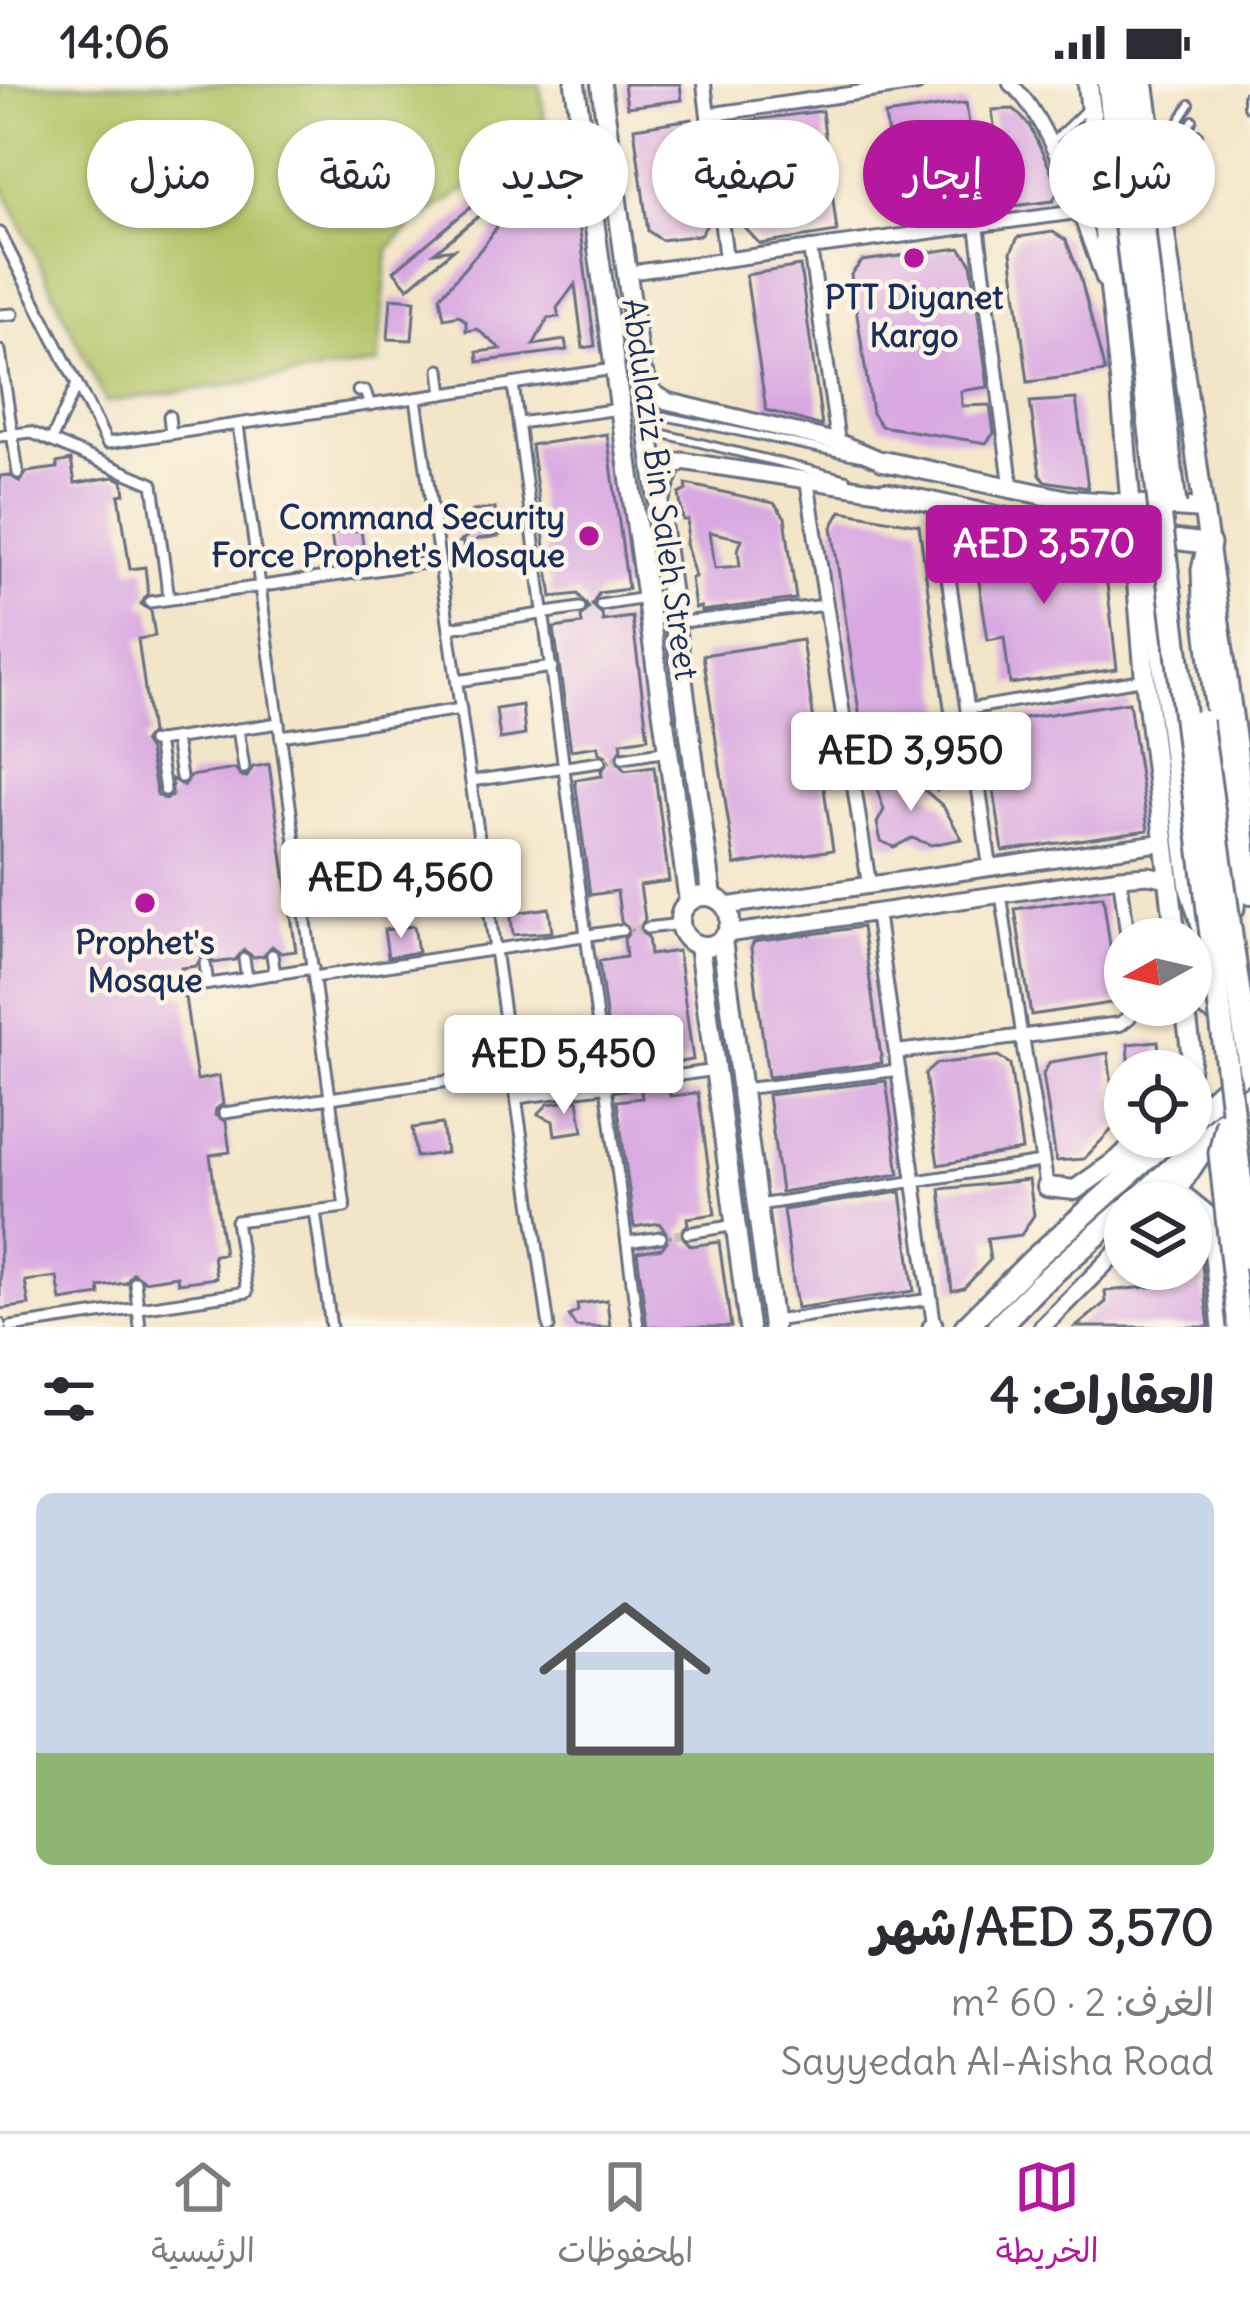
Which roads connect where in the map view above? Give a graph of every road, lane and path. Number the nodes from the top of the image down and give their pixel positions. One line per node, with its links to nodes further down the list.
1 (575, 84): 14 (main road, Abdulaziz Bin Saleh Street)
2 (601, 84): 15 (main road, Abdulaziz Bin Saleh Street)
3 (704, 84): 13 (street)
4 (917, 84): 10 (street)
5 (1010, 84): 21 (street)
6 (1088, 84): 12 (main road)
7 (1108, 84): 17 (main road)
8 (1128, 84): 18 (main road)
9 (1144, 84): 19 (main road)
10 (875, 87): 13 (street)
11 (1190, 104): 20 (lane)
12 (1089, 106): 16 (lane); 34 (main road)
13 (708, 115): 32 (street)
14 (580, 120)
15 (606, 120)
16 (1075, 120)
17 (1124, 120)
18 (1135, 120)
19 (1144, 120)
20 (1179, 120)
21 (1049, 145)
22 (595, 228): 38 (main road, Abdulaziz Bin Saleh Street)
23 (620, 228): 33 (main road, Abdulaziz Bin Saleh Street)
24 (955, 228): 31 (street)
25 (977, 228): 67 (street)
26 (1083, 228): 34 (street)
27 (1150, 228): 127 (main road, bridge)
28 (1151, 228): 121 (main road, bridge)
29 (1156, 228): 61 (main road)
30 (0, 234): 43 (street)
31 (810, 248): 32 (street); 59 (street)
32 (726, 259): 33 (street)
33 (627, 273): 37 (main road, Abdulaziz Bin Saleh Street)
34 (1112, 301): 62 (main road)
35 (14, 314): 36 (street)
36 (0, 315)
37 (633, 317): 38 (street); 40 (main road, Abdulaziz Bin Saleh Street)
38 (607, 321): 41 (main road, Abdulaziz Bin Saleh Street)
39 (0, 350): 54 (street)
40 (638, 355): 59 (street); 71 (main road, Abdulaziz Bin Saleh Street)
41 (614, 368): 44 (street); 49 (main road, Abdulaziz Bin Saleh Street)
42 (440, 370): 46 (street)
43 (77, 384): 58 (street); 60 (street)
44 (514, 384): 46 (street); 52 (street)
45 (358, 391): 48 (street)
46 (443, 394): 47 (street)
47 (416, 398): 48 (street); 75 (street)
48 (370, 405): 53 (street)
49 (619, 409): 52 (street); 77 (main road, Abdulaziz Bin Saleh Street)
50 (169, 416): 55 (street)
51 (664, 416): 64 (lane)
52 (520, 423): 83 (street)
53 (238, 425): 55 (street); 76 (street)
54 (13, 434): 57 (street); 58 (street); 65 (street)
55 (171, 434): 60 (street)
56 (664, 434): 68 (lane)
57 (0, 436)
58 (51, 441): 63 (street)
59 (838, 442): 64 (street)
60 (107, 443): 63 (street)
61 (1194, 443): 62 (main road); 72 (main road)
62 (1126, 446): 70 (main road)
63 (85, 456): 78 (street)
64 (883, 461): 67 (main road)
65 (19, 473)
66 (807, 480): 68 (street); 71 (street); 81 (street)
67 (1012, 491): 70 (main road)
68 (885, 492): 69 (main road)
69 (938, 504): 73 (main road); 90 (street)
70 (1129, 504): 72 (main road); 73 (main road)
71 (658, 507): 84 (main road, Abdulaziz Bin Saleh Street)
72 (1203, 508): 74 (main road)
73 (1131, 535): 74 (main road); 87 (main road)
74 (1209, 544): 97 (main road); 121 (main road, bridge)
75 (440, 561): 76 (street); 85 (street)
76 (260, 586): 78 (street); 91 (street)
77 (646, 598): 80 (street); 95 (main road, Abdulaziz Bin Saleh Street)
78 (169, 599): 79 (street)
79 (150, 602)
80 (601, 605)
81 (826, 605): 84 (street); 108 (street)
82 (580, 608): 83 (street)
83 (544, 613): 85 (street); 86 (street)
84 (674, 623): 112 (main road, Abdulaziz Bin Saleh Street)
85 (449, 628): 88 (street)
86 (552, 667): 88 (street); 99 (street)
87 (1155, 674): 90 (street); 104 (main road); 127 (main road, bridge)
88 (457, 681): 89 (street)
89 (461, 709): 93 (street); 102 (street)
90 (968, 709): 105 (street)
91 (279, 723): 92 (street); 93 (street)
92 (238, 729): 94 (street); 100 (street)
93 (281, 736): 128 (street)
94 (176, 739): 101 (street); 103 (street)
95 (668, 751): 96 (street); 111 (main road, Abdulaziz Bin Saleh Street)
96 (623, 758)
97 (1244, 758): 110 (main road)
98 (600, 762): 99 (street)
99 (565, 767): 102 (street); 119 (street)
100 (244, 768)
101 (181, 777)
102 (471, 781): 123 (street)
103 (165, 790)
104 (1165, 842): 105 (street); 107 (main road)
105 (991, 867): 108 (street)
106 (1120, 877): 107 (street); 109 (street); 114 (street)
107 (1169, 879): 115 (main road)
108 (869, 884): 112 (street)
109 (1001, 894): 113 (street); 136 (street)
110 (1250, 896)
111 (689, 901): 112 (main road); 116 (main road, Abdulaziz Bin Saleh Street)
112 (719, 901): 120 (main road, Abdulaziz Bin Saleh Street)
113 (876, 912): 120 (street); 137 (street)
114 (1125, 918)
115 (1174, 918)
116 (680, 924): 117 (street); 122 (main road)
117 (646, 928)
118 (622, 930): 119 (street)
119 (587, 935): 123 (street); 144 (street)
120 (725, 937): 122 (main road); 145 (main road, Abdulaziz Bin Saleh Street)
121 (1231, 938): 138 (main road, bridge)
122 (698, 946): 139 (main road)
123 (496, 950): 128 (street); 141 (street)
124 (272, 955): 129 (street)
125 (244, 958): 130 (street)
126 (205, 964): 131 (street)
127 (1215, 964): 148 (main road, bridge)
128 (314, 973): 129 (street); 146 (street)
129 (275, 974): 130 (street)
130 (247, 978): 131 (street)
131 (208, 984): 132 (street)
132 (184, 988)
133 (1250, 1003): 134 (main road)
134 (1212, 1011)
135 (1105, 1026): 136 (street)
136 (1022, 1037): 137 (street); 154 (street)
137 (897, 1052): 140 (street)
138 (1250, 1068): 149 (main road)
139 (715, 1070): 142 (street); 161 (main road)
140 (900, 1070): 145 (street); 155 (street)
141 (513, 1072): 146 (street); 147 (street)
142 (667, 1077)
143 (640, 1082): 144 (street)
144 (607, 1087): 147 (street); 165 (street)
145 (742, 1089): 159 (main road, Abdulaziz Bin Saleh Street)
146 (331, 1098): 150 (street); 160 (street)
147 (517, 1098): 177 (street)
148 (1241, 1100): 151 (main road); 167 (main road, bridge); 184 (main road, bridge)
149 (1212, 1101)
150 (224, 1113)
151 (1216, 1132): 156 (main road); 157 (main road)
152 (1119, 1158): 158 (main road)
153 (1143, 1158): 180 (main road)
154 (1041, 1162): 155 (street); 158 (street)
155 (915, 1182): 159 (street); 170 (street)
156 (1158, 1182)
157 (1182, 1182)
158 (1048, 1187)
159 (758, 1205): 172 (main road, Abdulaziz Bin Saleh Street)
160 (315, 1211): 171 (street); 176 (street)
161 (736, 1225): 163 (street); 179 (main road)
162 (1104, 1228): 181 (main road)
163 (688, 1232)
164 (661, 1237): 165 (street)
165 (627, 1242): 178 (street)
166 (1212, 1249): 183 (street)
167 (1250, 1258)
168 (1104, 1265): 182 (street)
169 (135, 1282): 171 (street)
170 (931, 1299): 172 (street); 173 (street)
171 (138, 1307): 174 (street); 175 (street)
172 (773, 1324)
173 (933, 1325)
174 (11, 1327)
175 (140, 1327)
176 (331, 1327)
177 (549, 1327)
178 (638, 1327)
179 (749, 1327)
180 (966, 1327)
181 (998, 1327)
182 (1042, 1327)
183 (1221, 1327)
184 (1239, 1327)

